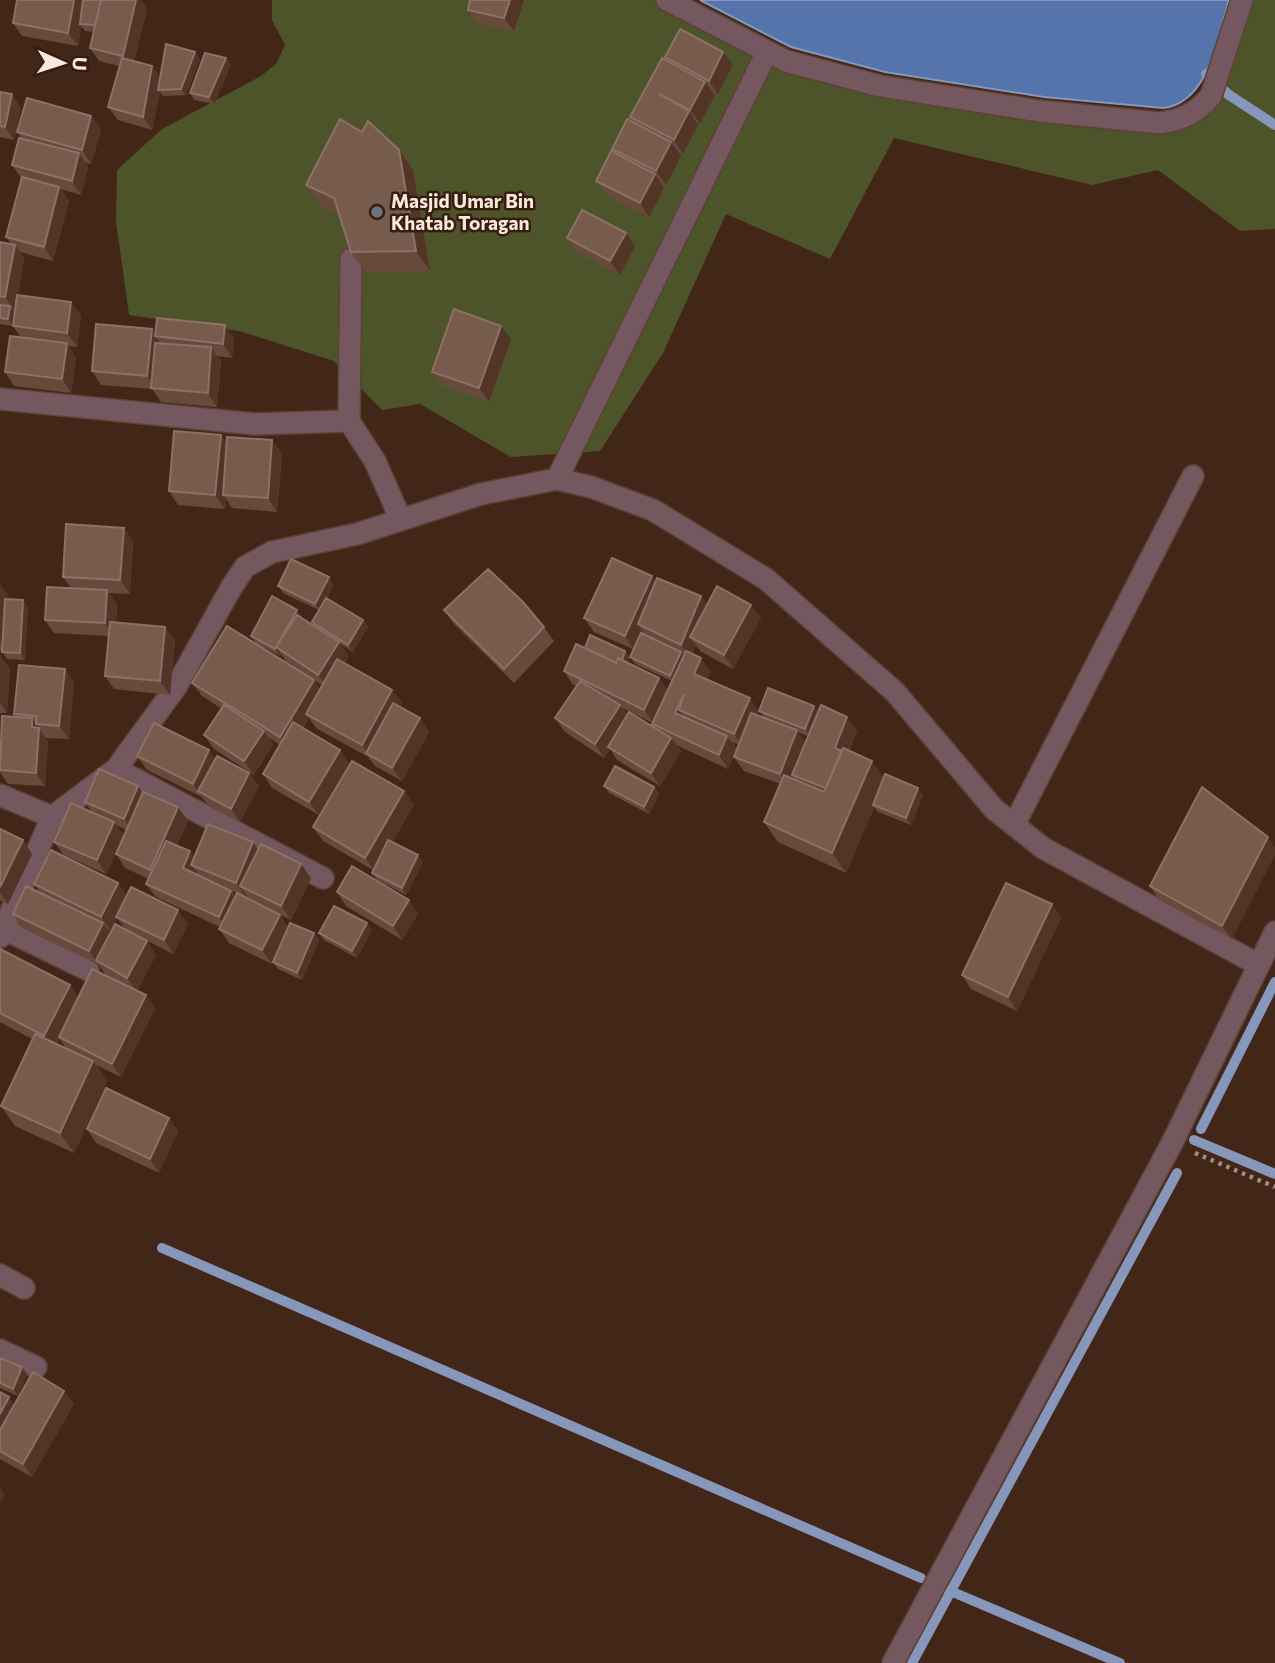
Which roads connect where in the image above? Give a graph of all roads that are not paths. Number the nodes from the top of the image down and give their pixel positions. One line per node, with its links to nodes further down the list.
1 (667, 0): 3 (street)
2 (1242, 0): 3 (street)
3 (767, 52): 8 (street)
4 (351, 259): 6 (street)
5 (0, 399): 6 (street)
6 (349, 421): 9 (street)
7 (1192, 476): 13 (street)
8 (558, 479): 9 (street); 13 (street)
9 (401, 520): 10 (street)
10 (116, 769): 12 (street); 14 (street)
11 (0, 794): 12 (street)
12 (52, 817): 16 (street)
13 (1014, 825): 17 (street)
14 (323, 878)
15 (1275, 932): 17 (street)
16 (2, 933): 18 (street)
17 (1259, 965): 23 (street)
18 (88, 971)
19 (0, 1275): 20 (street)
20 (24, 1288)
21 (0, 1350): 22 (street)
22 (36, 1367)
23 (893, 1663)

